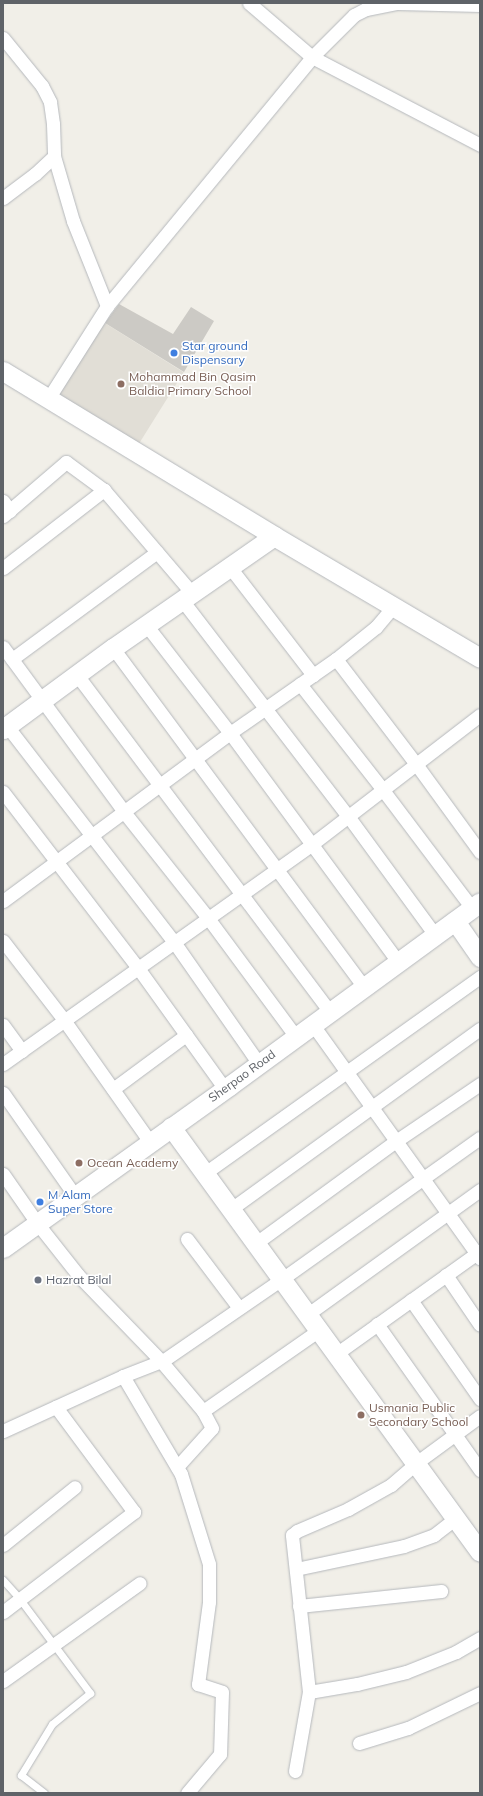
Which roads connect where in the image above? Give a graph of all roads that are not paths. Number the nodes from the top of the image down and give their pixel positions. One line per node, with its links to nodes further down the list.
1 (249, 3): 4 (street)
2 (480, 5): 4 (street)
3 (3, 38): 6 (street)
4 (312, 57): 5 (street); 8 (street)
5 (480, 145)
6 (54, 156): 7 (street); 8 (street)
7 (3, 198)
8 (107, 306): 10 (street)
9 (3, 371): 10 (street)
10 (48, 399): 13 (street)
11 (104, 490): 12 (street); 14 (street); 16 (street)
12 (5, 509)
13 (274, 536): 15 (street); 18 (street)
14 (157, 552): 17 (street); 23 (street)
15 (229, 566): 17 (street); 26 (street)
16 (3, 568)
17 (187, 597): 19 (street); 29 (street)
18 (393, 607): 22 (street); 24 (street)
19 (147, 626): 21 (street); 32 (street)
20 (3, 647): 23 (street)
21 (113, 648): 25 (street); 33 (street)
22 (480, 658)
23 (12, 659): 28 (street)
24 (336, 660): 26 (street); 34 (street)
25 (77, 675): 28 (street); 35 (street)
26 (313, 675): 27 (street)
27 (300, 684): 29 (street); 36 (street)
28 (43, 700): 31 (street); 38 (street)
29 (265, 708): 32 (street); 39 (street)
30 (480, 715): 34 (street)
31 (6, 723): 40 (street)
32 (230, 733): 33 (street); 41 (street)
33 (194, 759): 35 (street); 44 (street)
34 (416, 764): 36 (street); 42 (street)
35 (159, 787): 38 (street); 45 (street)
36 (383, 790): 39 (street); 47 (street)
37 (3, 792): 43 (street)
38 (124, 812): 40 (street); 48 (street)
39 (348, 816): 41 (street); 50 (street)
40 (93, 835): 43 (street); 52 (street)
41 (311, 845): 44 (street); 54 (street)
42 (480, 852)
43 (58, 862): 46 (street); 55 (street)
44 (277, 869): 45 (street); 57 (street)
45 (242, 894): 48 (street); 58 (street)
46 (3, 901)
47 (476, 905): 49 (street, Sherpao Road)
48 (208, 918): 52 (street); 64 (street)
49 (454, 921): 50 (street, Sherpao Road); 53 (street)
50 (435, 935): 54 (street, Sherpao Road)
51 (3, 941): 59 (street)
52 (174, 942): 55 (street); 67 (street)
53 (480, 957)
54 (398, 962): 57 (street, Sherpao Road)
55 (138, 968): 59 (street); 63 (street)
56 (480, 977): 68 (street)
57 (364, 987): 58 (street, Sherpao Road)
58 (330, 1012): 60 (street, Sherpao Road)
59 (64, 1020): 65 (street); 70 (street)
60 (313, 1024): 64 (street, Sherpao Road); 68 (street)
61 (3, 1026): 65 (street)
62 (480, 1029): 73 (street)
63 (186, 1035): 70 (street); 71 (street)
64 (296, 1037): 67 (street, Sherpao Road)
65 (22, 1051): 66 (street)
66 (3, 1064)
67 (259, 1064): 71 (street, Sherpao Road)
68 (347, 1072): 73 (street); 78 (street)
69 (480, 1084): 76 (street)
70 (113, 1089): 77 (street)
71 (225, 1089): 74 (street, Sherpao Road)
72 (3, 1093): 82 (street)
73 (372, 1107): 76 (street); 83 (street)
74 (171, 1127): 77 (street, Sherpao Road); 78 (street)
75 (480, 1138): 80 (street)
76 (396, 1141): 80 (street); 87 (street)
77 (150, 1142): 82 (street, Sherpao Road)
78 (205, 1173): 83 (street)
79 (3, 1174): 85 (street)
80 (423, 1178): 84 (street); 91 (street)
81 (480, 1190): 84 (street)
82 (74, 1196): 85 (street, Sherpao Road)
83 (231, 1209): 87 (street)
84 (448, 1213): 89 (street); 94 (street)
85 (37, 1223): 88 (street, Sherpao Road); 99 (street)
86 (187, 1240): 93 (street)
87 (256, 1243): 91 (street)
88 (3, 1248)
89 (479, 1254): 90 (street)
90 (446, 1275): 92 (street); 96 (street)
91 (282, 1279): 93 (street); 94 (street)
92 (411, 1300): 95 (street); 101 (street)
93 (239, 1308): 99 (street)
94 (308, 1314): 97 (street)
95 (378, 1324): 98 (street); 106 (street)
96 (480, 1324)
97 (319, 1330): 98 (street); 103 (street)
98 (336, 1354): 107 (street)
99 (161, 1361): 100 (street); 103 (street)
100 (123, 1376): 102 (street); 108 (street)
101 (480, 1399)
102 (56, 1407): 105 (street); 118 (street)
103 (203, 1411): 108 (street)
104 (480, 1416): 106 (street)
105 (3, 1431)
106 (455, 1435): 107 (street); 109 (street)
107 (416, 1463): 111 (street); 114 (street)
108 (177, 1467): 129 (street)
109 (480, 1470)
110 (75, 1487): 112 (street)
111 (456, 1518): 113 (street); 114 (street)
112 (3, 1545)
113 (480, 1552)
114 (296, 1569): 119 (street)
115 (3, 1580): 118 (lane)
116 (140, 1583): 122 (street)
117 (441, 1591): 119 (street)
118 (19, 1598): 120 (street); 122 (lane)
119 (299, 1606): 124 (street)
120 (3, 1612)
121 (480, 1638): 124 (street)
122 (54, 1645): 123 (street); 128 (lane)
123 (3, 1681)
124 (309, 1692): 127 (street)
125 (480, 1693): 126 (street)
126 (359, 1743)
127 (295, 1771)
128 (44, 1793)
129 (188, 1793)

